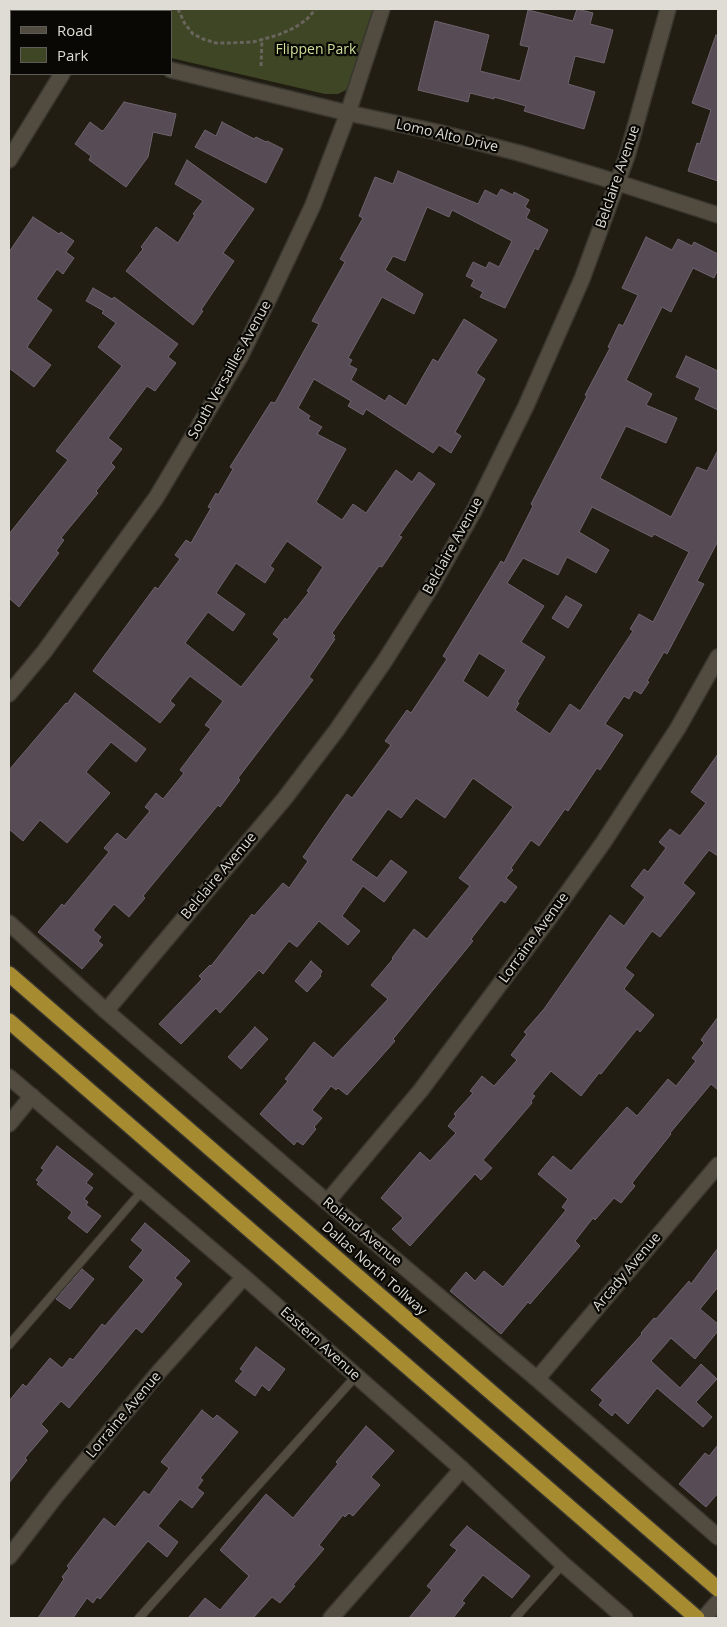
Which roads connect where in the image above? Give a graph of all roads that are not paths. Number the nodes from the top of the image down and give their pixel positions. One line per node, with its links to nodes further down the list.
1 (382, 9): 5 (street, South Versailles Avenue)
2 (668, 9): 7 (street, Belclaire Avenue)
3 (172, 70): 5 (street, Lomo Alto Drive)
4 (61, 75): 6 (street)
5 (348, 113): 7 (street, Lomo Alto Drive); 10 (street, South Versailles Avenue)
6 (9, 160)
7 (618, 182): 8 (street, Lomo Alto Drive); 13 (street, Belclaire Avenue)
8 (718, 215)
9 (718, 657): 20 (street, Lorraine Avenue)
10 (9, 694)
11 (9, 924): 13 (street, Roland Avenue)
12 (9, 974): 29 (highway, Dallas North Tollway)
13 (106, 1011): 20 (street, Roland Avenue)
14 (9, 1021): 35 (highway)
15 (9, 1077): 16 (street, Eastern Avenue)
16 (32, 1096): 17 (street); 19 (street, Eastern Avenue)
17 (9, 1124)
18 (718, 1165): 24 (street, Arcady Avenue)
19 (142, 1191): 21 (street, Eastern Avenue); 22 (lane)
20 (327, 1202): 24 (street, Roland Avenue)
21 (244, 1277): 23 (street, Eastern Avenue); 27 (street, Lorraine Avenue)
22 (9, 1345)
23 (356, 1376): 25 (street, Eastern Avenue); 31 (lane)
24 (536, 1379): 26 (street, Roland Avenue)
25 (462, 1469): 28 (street, Eastern Avenue); 32 (street)
26 (718, 1537)
27 (9, 1557)
28 (563, 1564): 33 (lane); 34 (street, Eastern Avenue)
29 (718, 1588)
30 (718, 1602): 36 (street)
31 (140, 1618)
32 (332, 1618)
33 (514, 1618)
34 (625, 1618)
35 (697, 1618)
36 (704, 1618)

